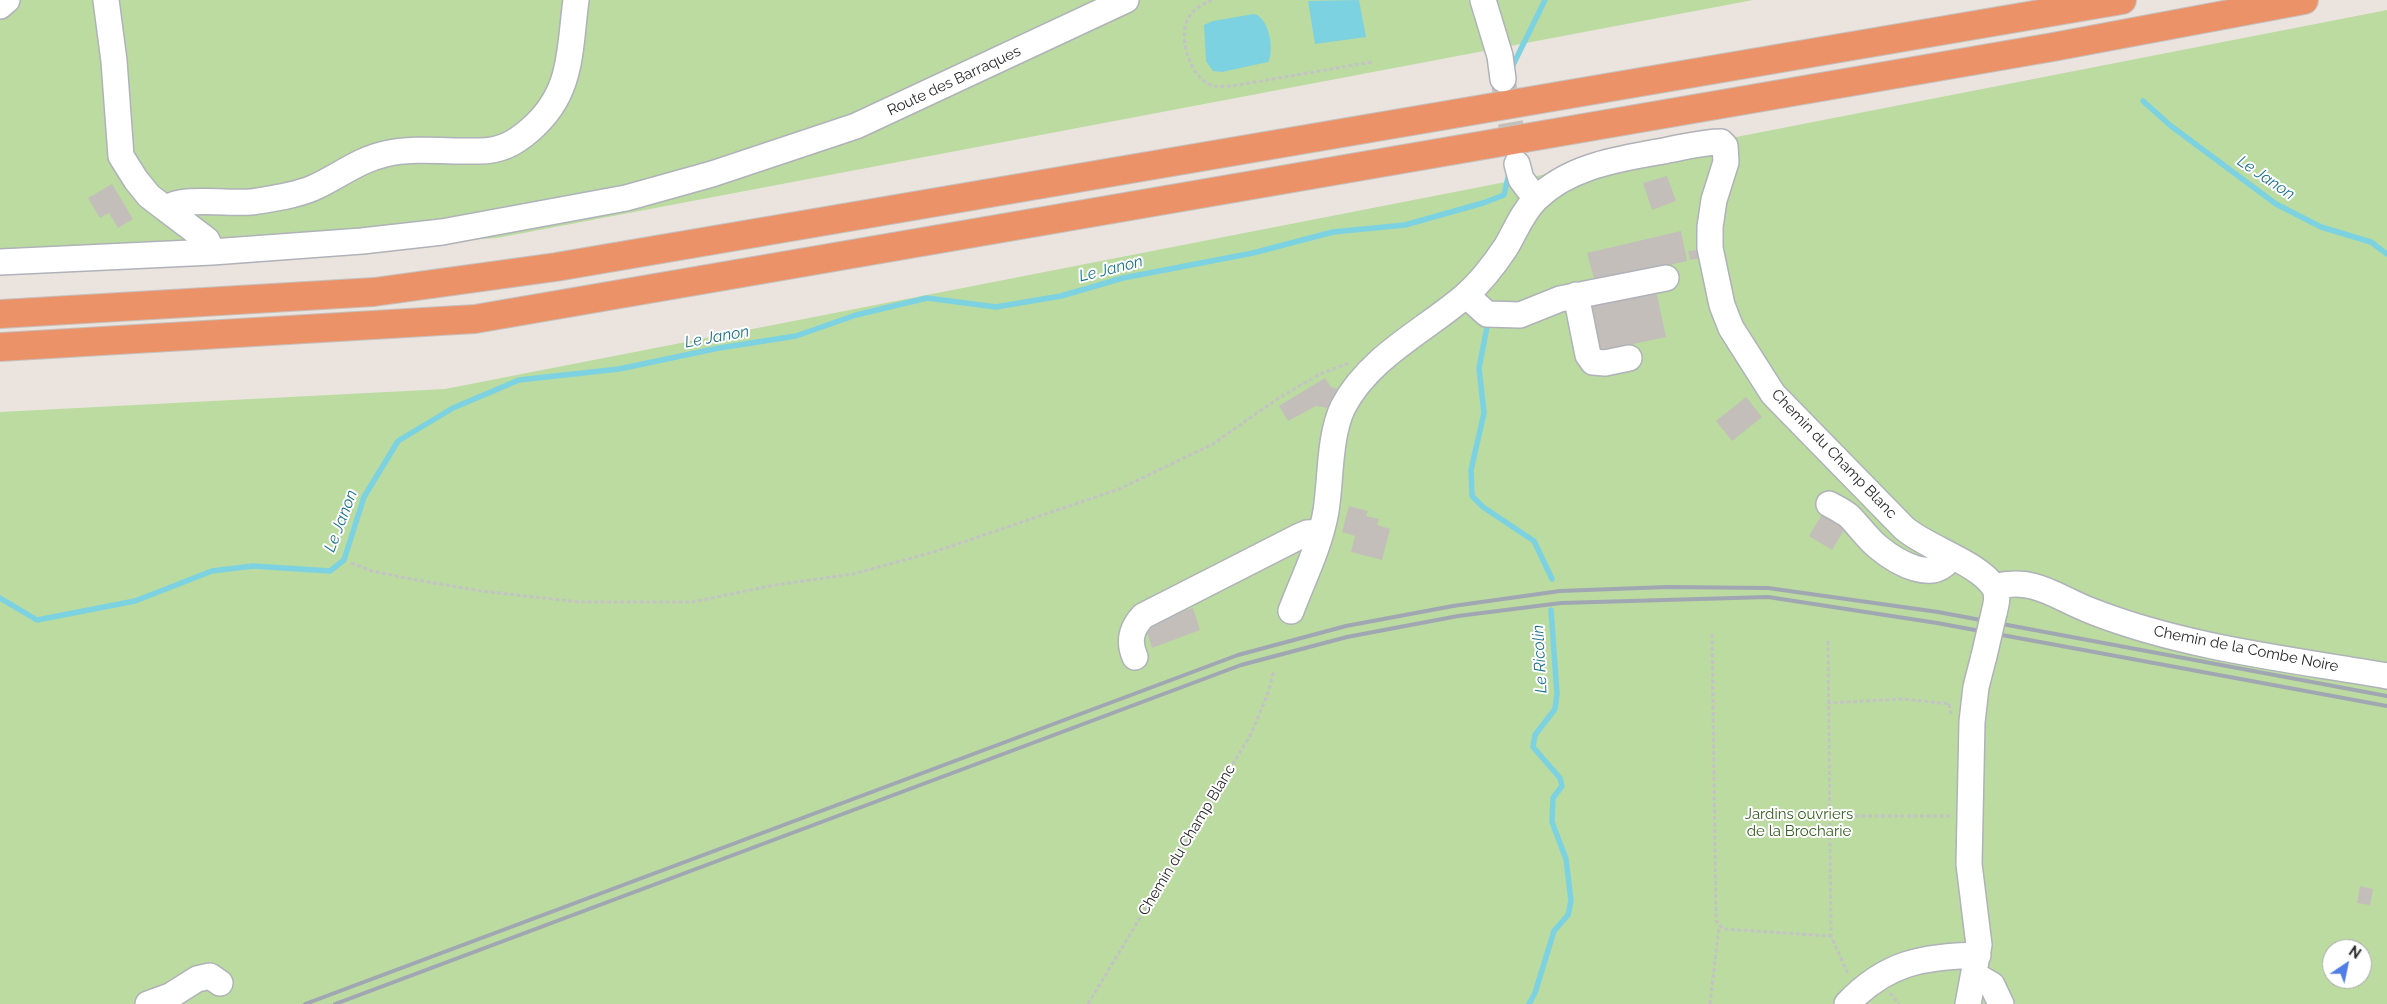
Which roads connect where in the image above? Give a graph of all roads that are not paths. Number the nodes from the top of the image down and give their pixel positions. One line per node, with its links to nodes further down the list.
1 (7, 0): 8 (street)
2 (106, 0): 12 (street)
3 (576, 0): 12 (street)
4 (1124, 0): 13 (street, Route des Barraques)
5 (1483, 0): 9 (street)
6 (2122, 0): 18 (highway)
7 (2304, 0): 19 (highway)
8 (0, 6)
9 (1503, 79)
10 (1517, 164): 11 (street)
11 (1536, 199): 16 (street, Chemin du Champ Blanc); 23 (street, Chemin du Champ Blanc)
12 (166, 209): 13 (street)
13 (212, 252): 14 (street, Route des Barraques)
14 (0, 262)
15 (1666, 278): 17 (street)
16 (1466, 295): 17 (street); 22 (street, Chemin du Champ Blanc)
17 (1576, 296): 20 (street)
18 (0, 314)
19 (0, 348)
20 (1629, 358)
21 (1829, 504): 23 (street)
22 (1320, 532): 25 (street, Chemin du Champ Blanc); 26 (street)
23 (1951, 556): 24 (street, Chemin du Champ Blanc)
24 (1994, 587): 27 (street, Chemin de la Combe Noire); 28 (street, bridge)
25 (1292, 611)
26 (1135, 657)
27 (2387, 676)
28 (1976, 965): 30 (street); 32 (street); 33 (street)
29 (220, 983): 31 (street)
30 (1852, 998)
31 (148, 1004)
32 (1968, 1004)
33 (2001, 1004)

